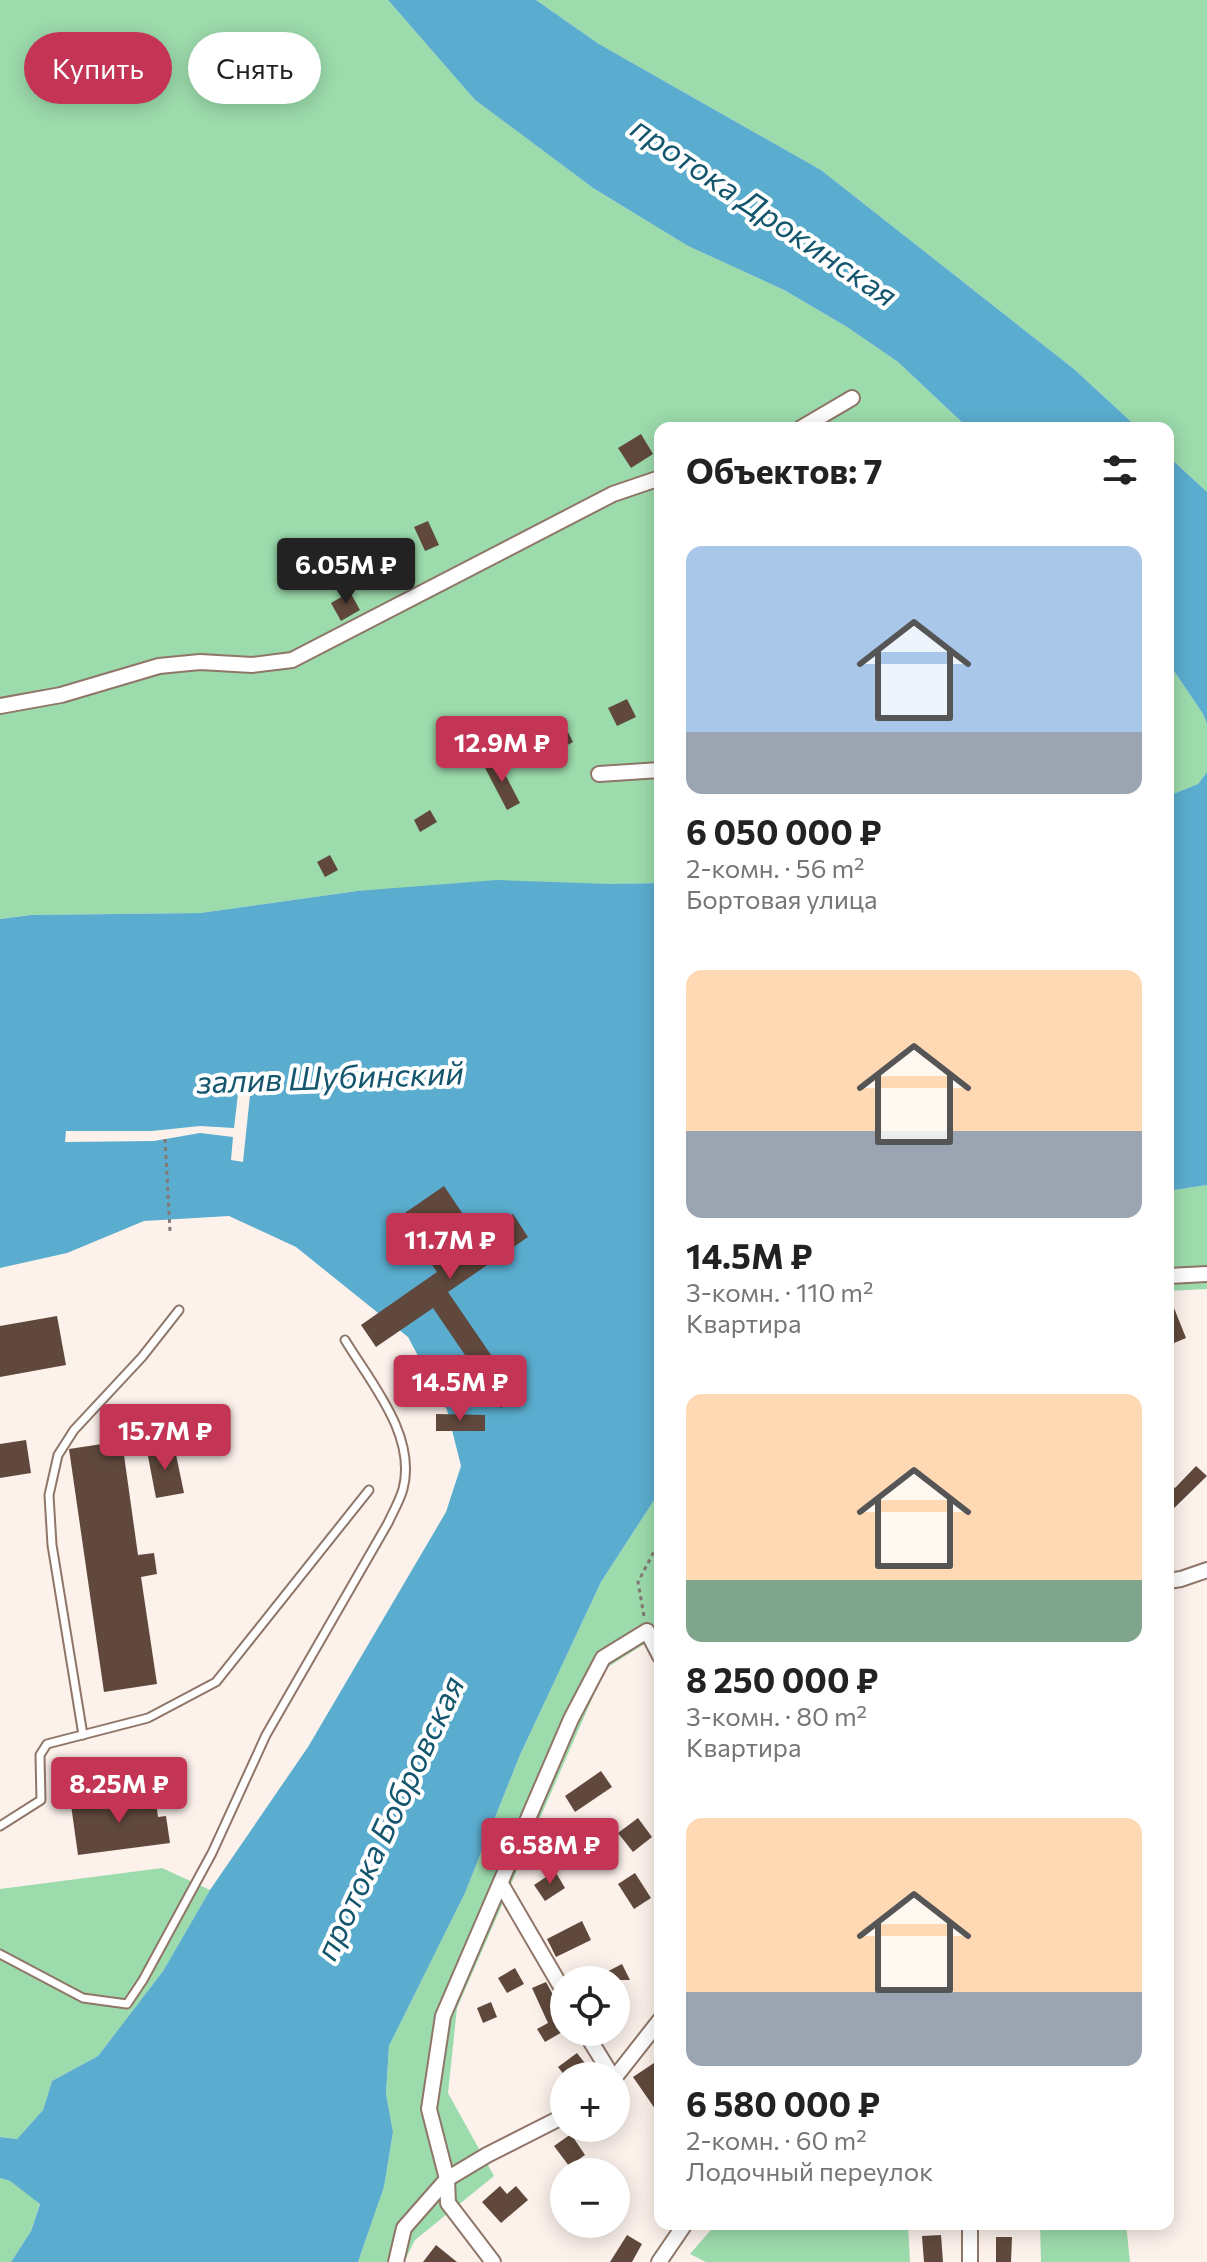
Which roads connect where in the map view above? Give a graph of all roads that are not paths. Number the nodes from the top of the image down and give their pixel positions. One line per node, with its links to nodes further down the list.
1 (852, 398): 2 (street)
2 (811, 422)
3 (654, 480): 4 (street)
4 (0, 706)
5 (654, 770): 6 (street)
6 (599, 774)
7 (1207, 1274): 8 (street)
8 (1174, 1276)
9 (179, 1310): 15 (lane)
10 (345, 1340): 18 (lane)
11 (369, 1490): 15 (lane)
12 (1206, 1571): 13 (street)
13 (1174, 1579)
14 (654, 1644): 17 (street)
15 (83, 1735): 16 (lane)
16 (0, 1826)
17 (501, 1884): 19 (street); 23 (street)
18 (0, 1954)
19 (550, 1968)
20 (654, 2027): 21 (street)
21 (626, 2062)
22 (550, 2123): 23 (street)
23 (447, 2179): 26 (street); 27 (street)
24 (681, 2230): 28 (street)
25 (970, 2230): 29 (street)
26 (396, 2262)
27 (493, 2262)
28 (659, 2262)
29 (970, 2262)

